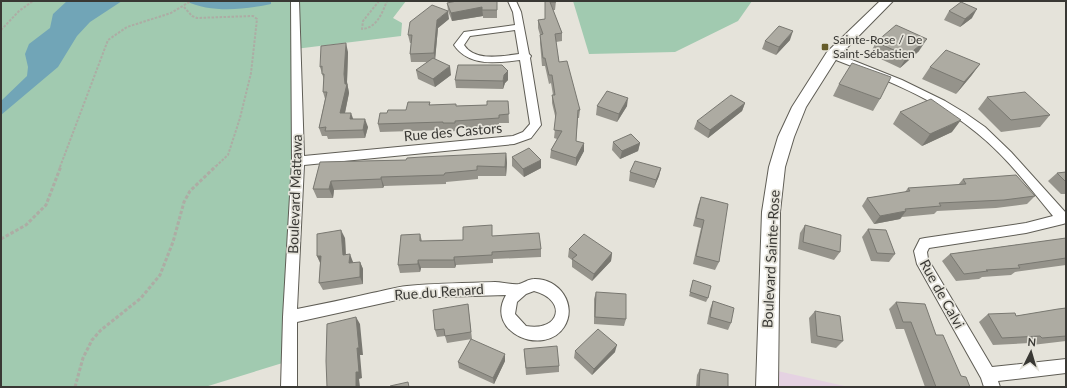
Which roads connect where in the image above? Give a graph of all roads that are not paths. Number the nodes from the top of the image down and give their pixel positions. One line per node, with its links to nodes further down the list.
1 (294, 1): 7 (street, Boulevard Mattawa)
2 (512, 1): 4 (street, Rue des Castors)
3 (887, 1): 5 (street, Boulevard Sainte-Rose)
4 (520, 27): 6 (street, Rue des Castors); 6 (street)
5 (832, 55): 8 (street); 14 (street, Boulevard Sainte-Rose)
6 (526, 56): 7 (street, Rue des Castors)
7 (298, 161): 10 (street, Boulevard Mattawa)
8 (1064, 218): 12 (street, Rue de Calvi)
9 (518, 290): 10 (street, Rue du Renard)
10 (290, 317): 13 (street, Boulevard Mattawa)
11 (1066, 366): 12 (street)
12 (990, 381)
13 (289, 387)
14 (767, 387)

